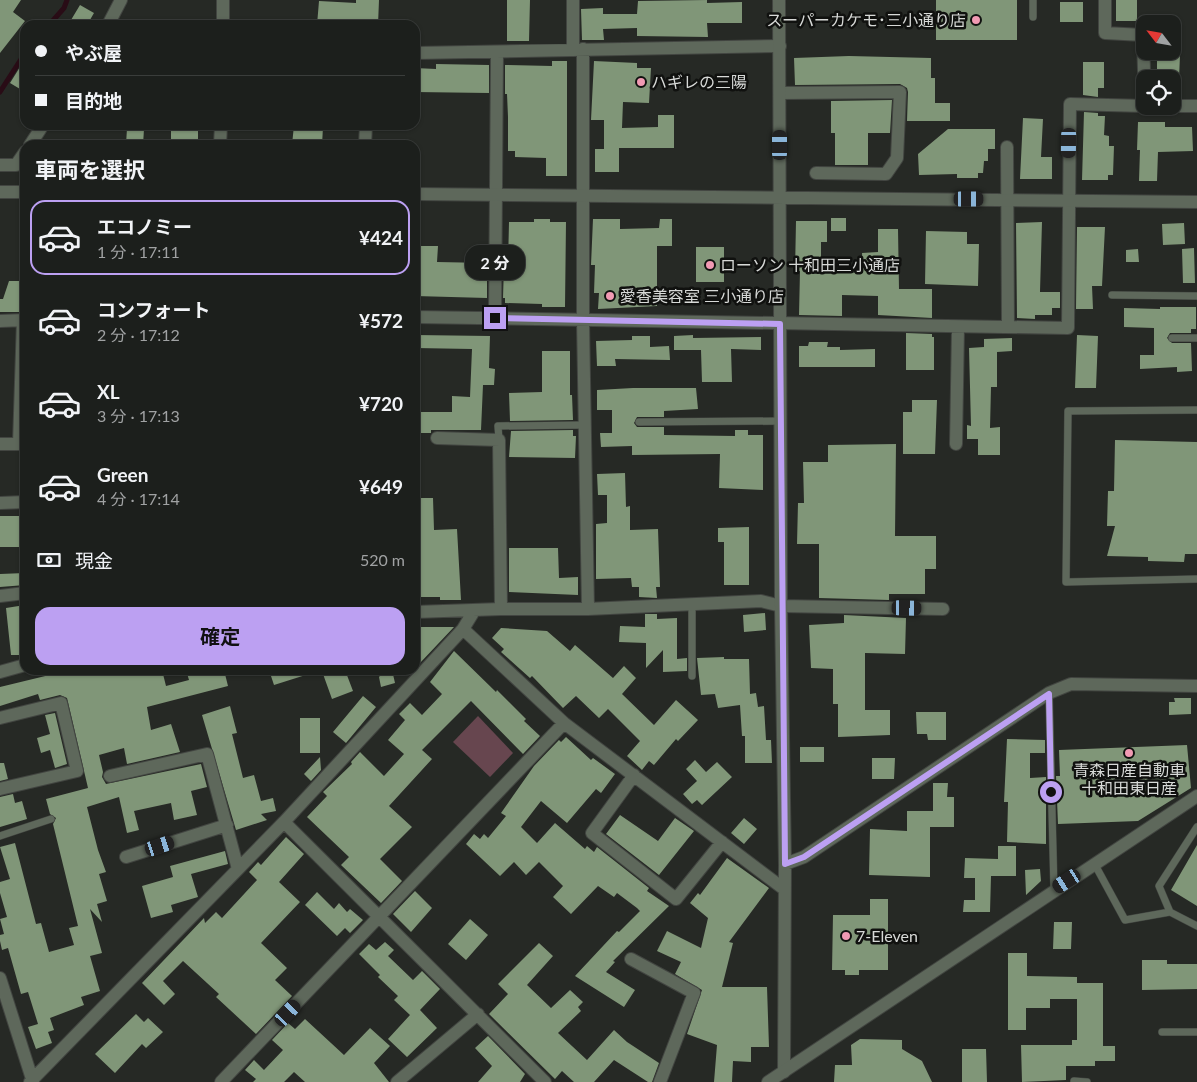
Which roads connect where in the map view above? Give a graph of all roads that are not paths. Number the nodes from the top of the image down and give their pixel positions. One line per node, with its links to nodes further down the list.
1 (121, 0): 8 (street)
2 (223, 0): 9 (street)
3 (572, 0): 11 (street)
4 (779, 0): 10 (street)
5 (1033, 0): 7 (lane)
6 (1105, 0): 28 (street)
7 (1033, 17)
8 (111, 20)
9 (223, 20)
10 (780, 46): 11 (street); 14 (street)
11 (578, 49): 12 (street); 25 (street)
12 (497, 52): 13 (street); 24 (street)
13 (420, 53)
14 (780, 93): 20 (street); 26 (street)
15 (1181, 106): 16 (street)
16 (1197, 106)
17 (1007, 147): 27 (street)
18 (20, 159): 19 (street)
19 (0, 165)
20 (816, 173)
21 (0, 192): 22 (street)
22 (20, 192)
23 (420, 194): 24 (street)
24 (496, 195): 25 (street); 33 (street)
25 (584, 196): 26 (street); 36 (street)
26 (781, 199): 27 (street); 37 (street)
27 (1006, 199): 28 (street); 38 (street)
28 (1068, 200): 29 (street); 38 (street)
29 (1197, 202)
30 (1112, 295): 31 (lane)
31 (1197, 296)
32 (420, 317): 33 (street)
33 (495, 318): 36 (street)
34 (20, 320): 35 (street)
35 (0, 321)
36 (583, 321): 37 (street); 46 (street)
37 (780, 324): 39 (street); 44 (street)
38 (1008, 327): 39 (street)
39 (958, 328): 50 (street)
40 (1172, 338): 41 (lane)
41 (1197, 338)
42 (1197, 410): 53 (lane)
43 (20, 419): 49 (street)
44 (781, 421): 45 (lane); 57 (street)
45 (639, 422)
46 (584, 425): 48 (lane); 59 (street)
47 (437, 438): 48 (street)
48 (499, 440): 58 (street)
49 (0, 444)
50 (956, 444)
51 (20, 502): 52 (street)
52 (0, 503)
53 (1197, 579)
54 (20, 594): 55 (street)
55 (0, 596)
56 (692, 604): 57 (street); 59 (street); 66 (lane)
57 (781, 606): 60 (street); 83 (street)
58 (501, 609): 59 (street); 61 (street)
59 (588, 609)
60 (942, 609)
61 (474, 610): 62 (street); 63 (street)
62 (420, 612)
63 (464, 629): 70 (street); 76 (street)
64 (20, 666): 65 (street)
65 (0, 672)
66 (692, 676)
67 (1197, 686): 68 (street)
68 (1049, 694): 83 (street); 86 (lane)
69 (0, 718): 73 (street)
70 (564, 723): 71 (street); 88 (street)
71 (634, 775): 80 (street); 80 (street)
72 (110, 776): 77 (street)
73 (0, 789)
74 (1197, 796): 82 (street)
75 (51, 819): 79 (lane)
76 (284, 822): 84 (street); 88 (street)
77 (227, 825): 81 (street); 84 (street)
78 (1197, 827): 87 (lane)
79 (0, 836)
80 (722, 842): 85 (street)
81 (126, 857)
82 (1094, 863): 86 (street); 87 (lane)
83 (785, 864): 85 (street)
84 (238, 869): 96 (street)
85 (784, 889): 95 (street)
86 (1054, 890): 95 (street)
87 (1170, 912): 89 (lane)
88 (380, 916): 92 (street); 98 (street)
89 (1197, 926)
90 (631, 960): 101 (street)
91 (0, 978): 96 (street)
92 (478, 1014): 99 (street); 100 (street)
93 (1162, 1032): 94 (lane)
94 (1197, 1032)
95 (784, 1077): 102 (street)
96 (32, 1081)
97 (1074, 1081): 103 (lane)
98 (222, 1082)
99 (397, 1082)
100 (545, 1082)
101 (660, 1082)
102 (768, 1082)
103 (1087, 1082)

